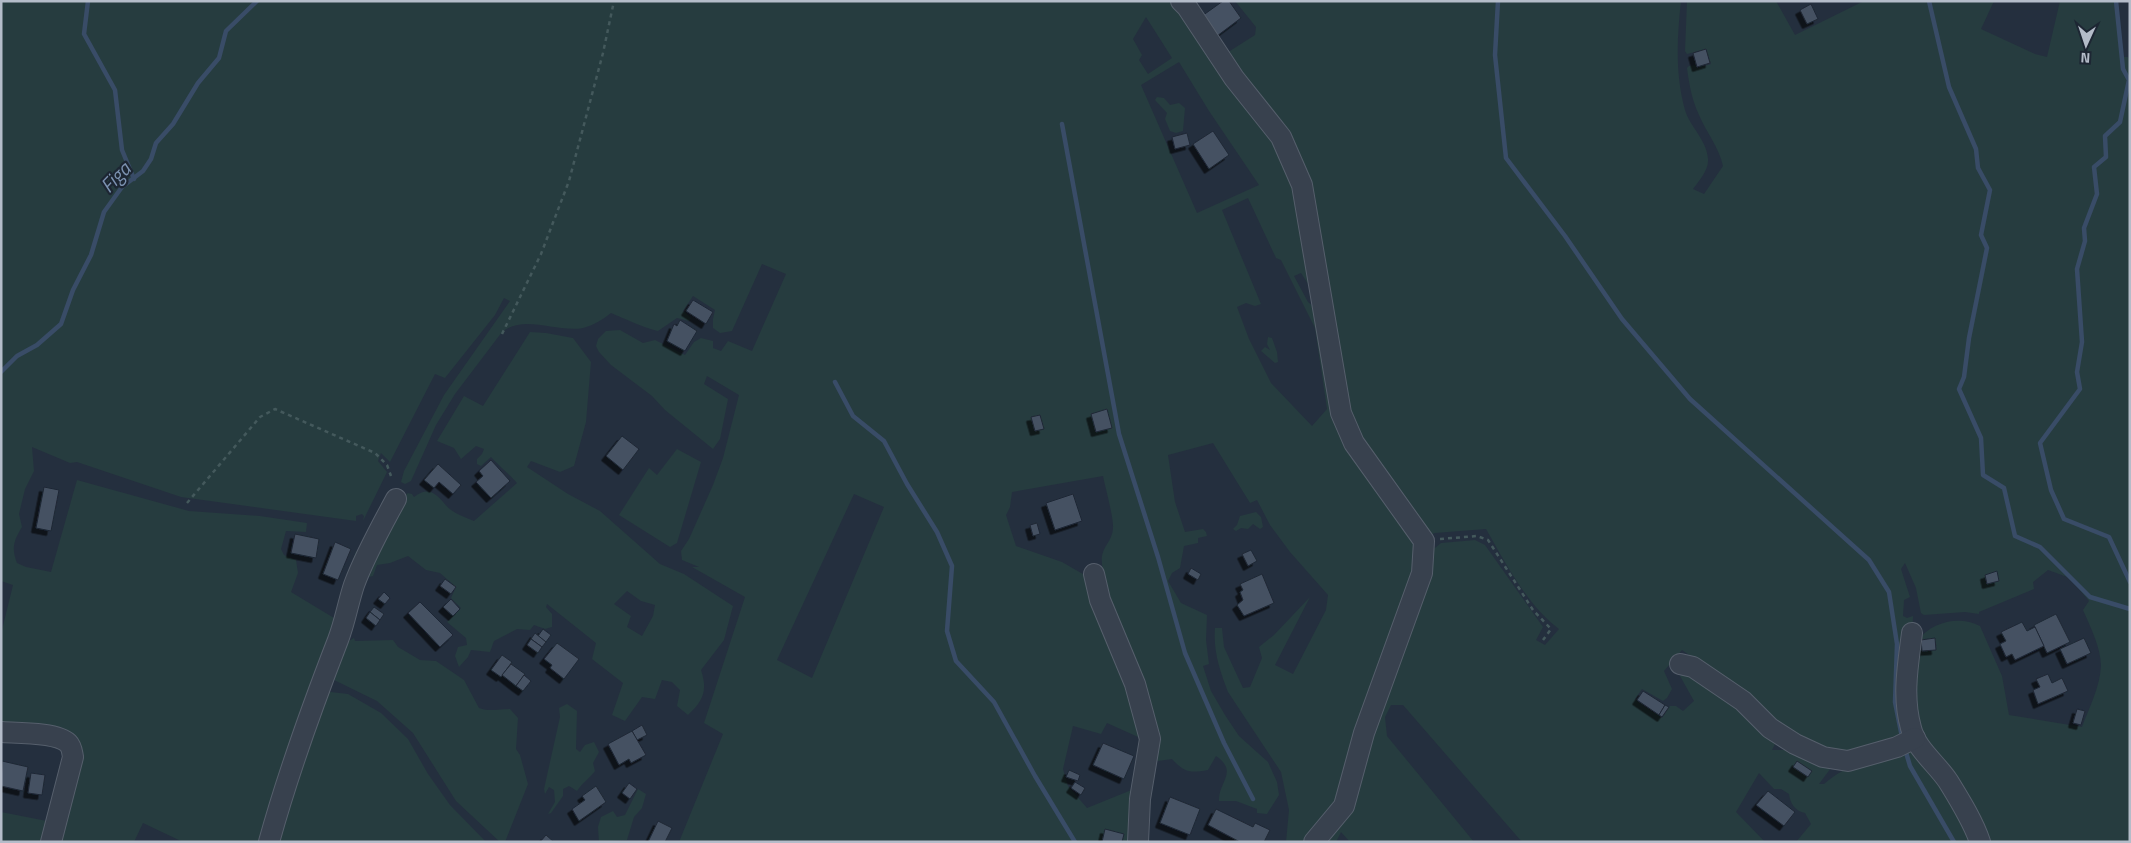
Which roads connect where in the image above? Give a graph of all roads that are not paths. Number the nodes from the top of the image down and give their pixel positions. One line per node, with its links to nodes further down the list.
1 (1181, 1): 11 (street)
2 (396, 500): 9 (street)
3 (1094, 574): 10 (street)
4 (1912, 633): 7 (street)
5 (1680, 664): 7 (street)
6 (1, 732): 8 (street)
7 (1915, 738): 12 (street)
8 (51, 842)
9 (269, 842)
10 (1138, 842)
11 (1314, 842)
12 (1980, 842)

